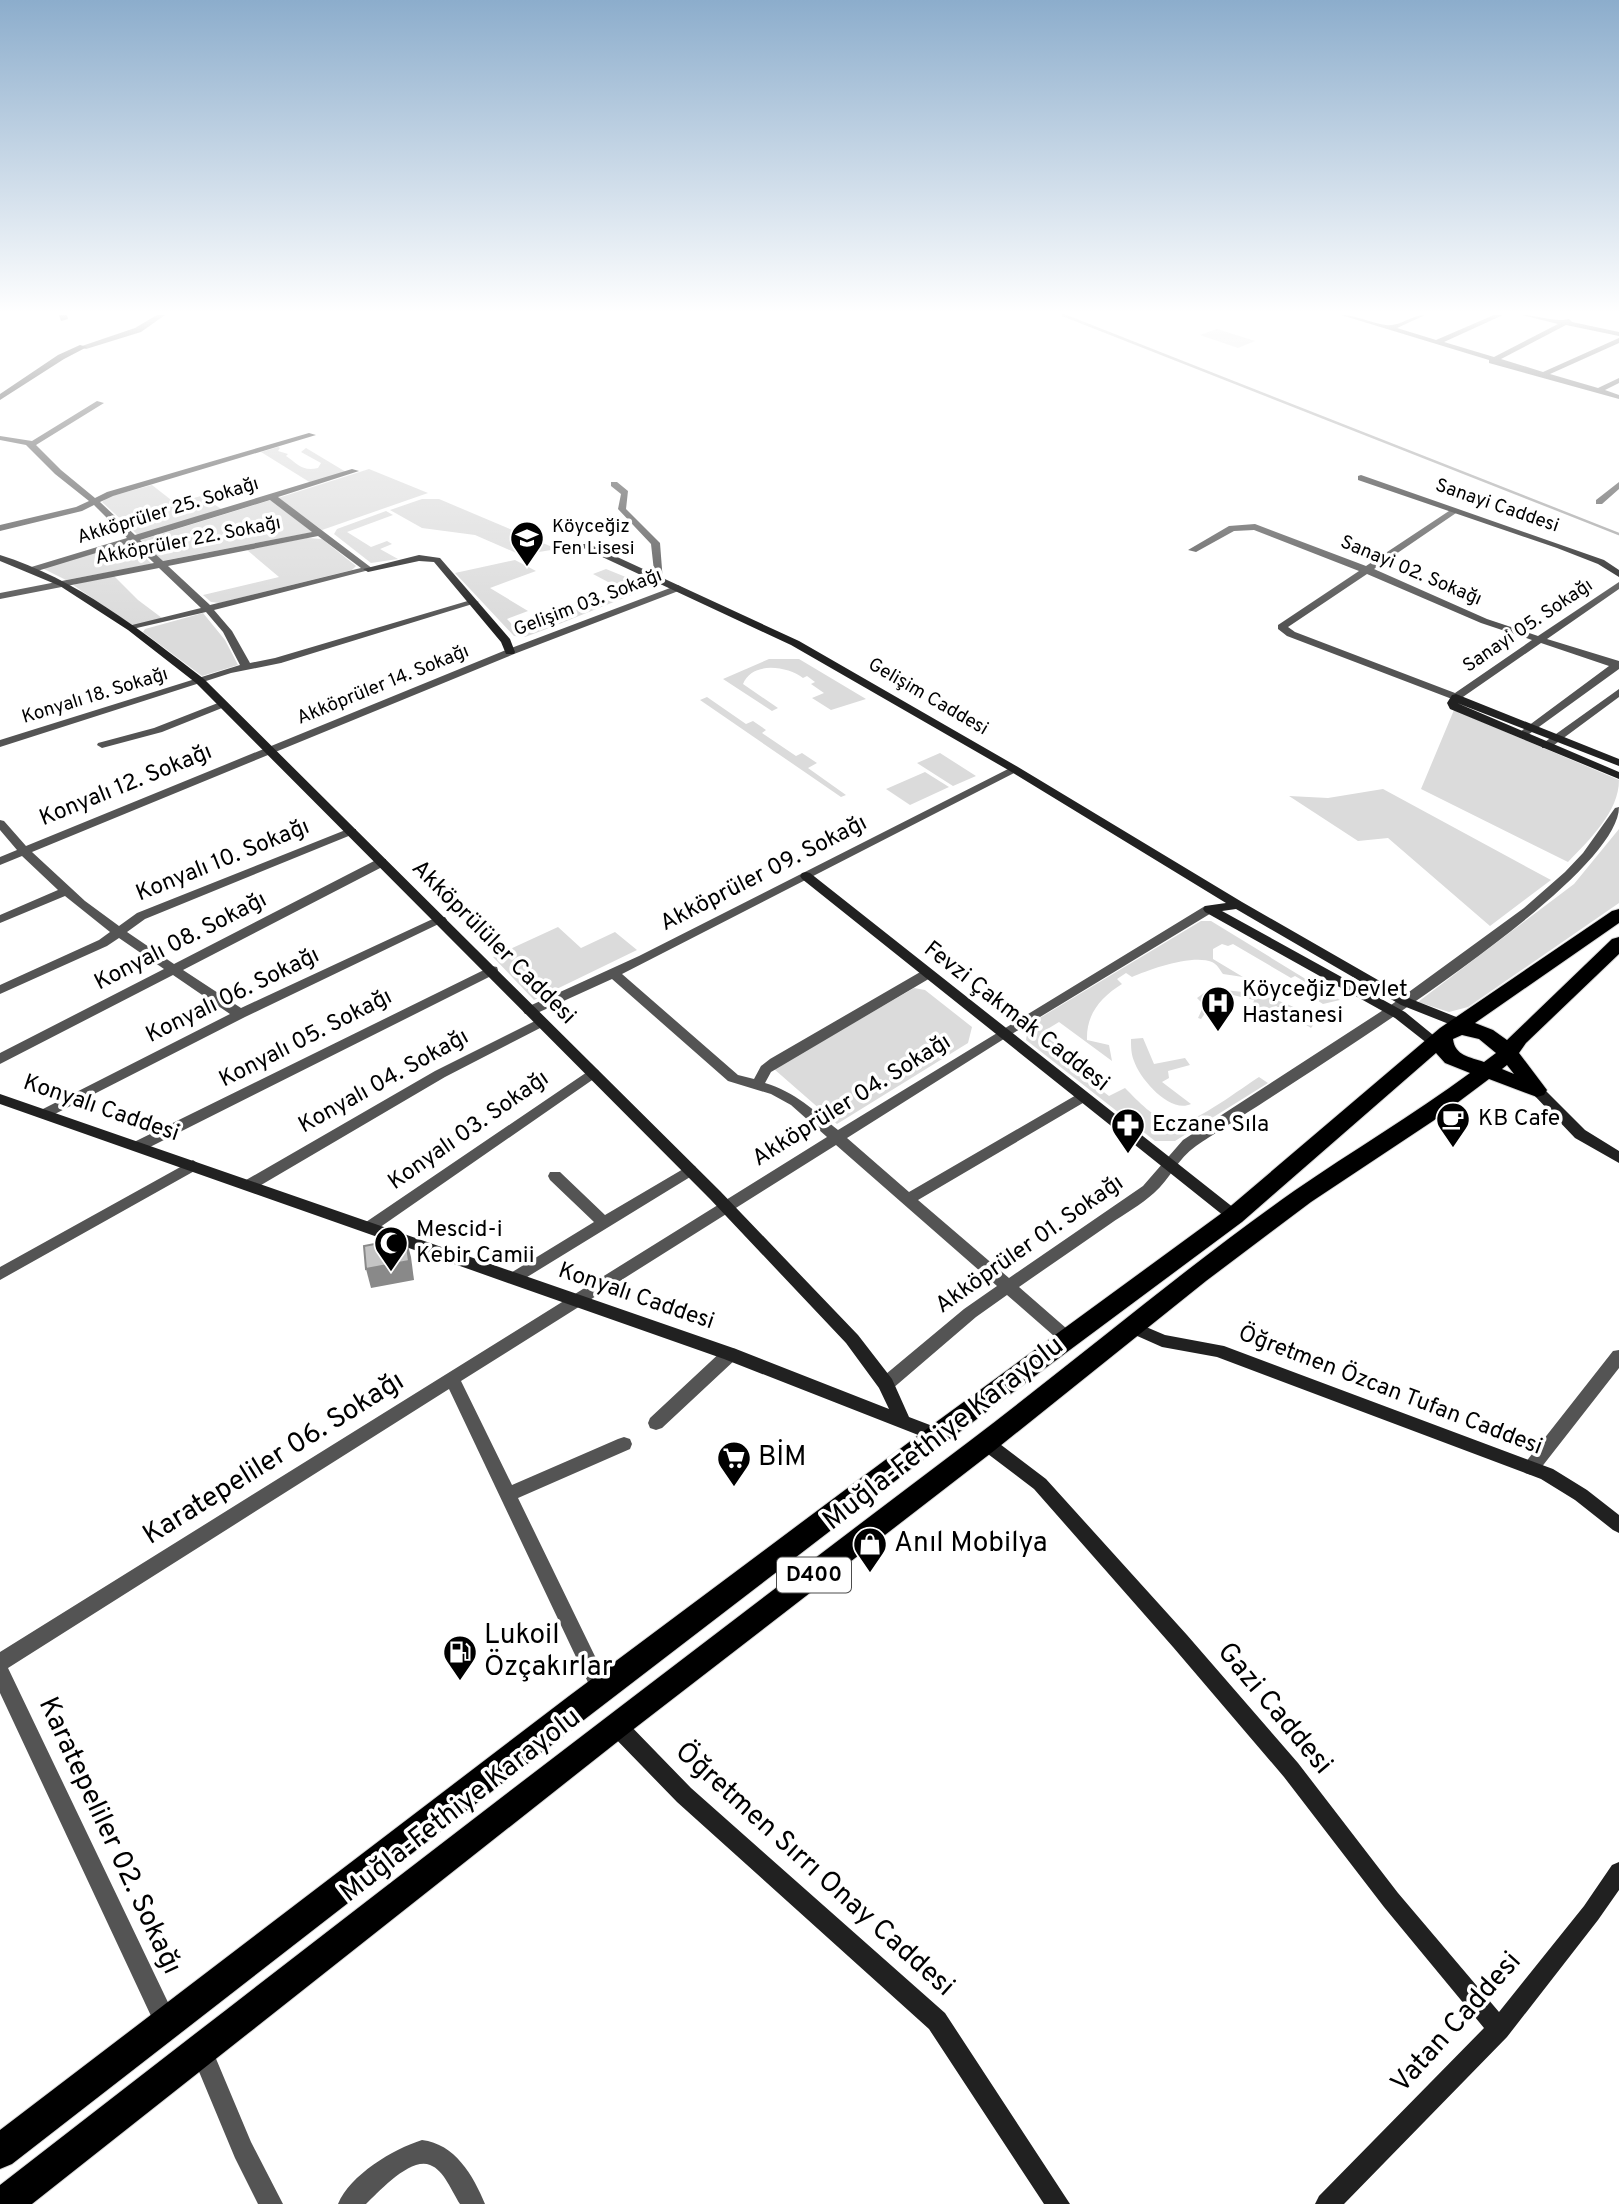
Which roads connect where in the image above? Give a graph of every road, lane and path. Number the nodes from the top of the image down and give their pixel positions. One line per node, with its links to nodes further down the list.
1 (76, 418): 4 (street)
2 (312, 435): 10 (street)
3 (0, 438): 4 (street)
4 (31, 445): 10 (street)
5 (355, 471): 9 (street, Akköprüler 25. Sokağı)
6 (1361, 478): 12 (street, Sanayi Caddesi)
7 (614, 484): 24 (street)
8 (1619, 485): 11 (street)
9 (273, 498): 14 (street); 15 (street, Akköprüler 25. Sokağı)
10 (94, 501): 13 (street); 15 (street)
11 (1599, 502)
12 (1455, 511): 21 (street); 23 (street, Sanayi Caddesi)
13 (0, 528)
14 (320, 533): 19 (street, Akköprüler 22. Sokağı); 20 (street)
15 (133, 540): 19 (street); 22 (street, Akköprüler 25. Sokağı)
16 (586, 546): 24 (street, Gelişim Caddesi)
17 (1193, 550): 21 (street, Sanayi 02. Sokağı)
18 (0, 558): 22 (street, Akköprülüler Caddesi)
19 (160, 565): 25 (street, Akköprüler 22. Sokağı); 30 (street)
20 (368, 569): 29 (street); 30 (street)
21 (1366, 569): 32 (street, Sanayi 02. Sokağı); 38 (street)
22 (31, 570): 25 (street, Akköprülüler Caddesi)
23 (1619, 574)
24 (660, 580): 27 (street, Gelişim Caddesi)
25 (63, 584): 28 (street, Akköprüler 22. Sokağı); 31 (street, Akköprülüler Caddesi)
26 (1619, 584): 32 (street, Sanayi 05. Sokağı)
27 (678, 588): 33 (street, Gelişim 03. Sokağı); 48 (street, Gelişim Caddesi)
28 (0, 596)
29 (474, 602): 33 (street); 35 (street, Konyalı 18. Sokağı)
30 (208, 609): 31 (street); 35 (street)
31 (131, 628): 36 (street, Akköprülüler Caddesi)
32 (1541, 638): 34 (street, Sanayi 02. Sokağı); 38 (street, Sanayi 05. Sokağı)
33 (510, 652): 46 (street, Akköprüler 14. Sokağı)
34 (1618, 665): 40 (street)
35 (246, 666): 36 (street, Konyalı 18. Sokağı)
36 (200, 681): 39 (street, Akköprülüler Caddesi); 43 (street, Konyalı 18. Sokağı)
37 (1619, 692): 42 (street)
38 (1456, 697): 40 (street); 41 (street)
39 (223, 704): 44 (street); 46 (street, Akköprülüler Caddesi)
40 (1532, 727): 41 (street); 42 (street)
41 (1521, 735): 45 (street)
42 (1557, 738): 45 (street); 47 (street)
43 (0, 744)
44 (102, 745)
45 (1546, 746): 49 (street)
46 (268, 750): 52 (street, Akköprülüler Caddesi); 53 (street, Konyalı 12. Sokağı)
47 (1619, 763)
48 (1014, 769): 56 (street, Akköprüler 09. Sokağı); 58 (street, Gelişim Caddesi)
49 (1619, 776)
50 (1619, 810): 70 (street, Akköprüler 01. Sokağı)
51 (0, 823): 53 (street)
52 (352, 831): 55 (street, Akköprülüler Caddesi); 63 (street, Konyalı 10. Sokağı)
53 (22, 852): 54 (street, Konyalı 12. Sokağı); 57 (street)
54 (0, 861)
55 (382, 862): 62 (street, Akköprülüler Caddesi); 65 (street, Konyalı 08. Sokağı)
56 (806, 876): 67 (street, Akköprüler 09. Sokağı); 68 (street, Fevzi Çakmak Caddesi)
57 (64, 892): 61 (street); 63 (street)
58 (1238, 905): 59 (street); 70 (street, Gelişim Caddesi)
59 (1209, 909): 70 (street, Gelişim Caddesi); 74 (street, Akköprüler 04. Sokağı)
60 (1619, 915): 75 (highway, Muğla-Fethiye Karayolu / D400)
61 (0, 919)
62 (441, 920): 66 (street, Akköprülüler Caddesi); 72 (street, Konyalı 06. Sokağı)
63 (121, 931): 65 (street); 69 (street, Konyalı 10. Sokağı)
64 (1619, 943): 77 (highway, Muğla-Fethiye Karayolu / D400)
65 (173, 969): 72 (street); 76 (street, Konyalı 08. Sokağı)
66 (492, 970): 71 (street, Akköprülüler Caddesi); 85 (street, Konyalı 05. Sokağı)
67 (613, 973): 71 (street, Akköprüler 09. Sokağı); 79 (street)
68 (928, 974): 74 (street, Fevzi Çakmak Caddesi); 79 (street)
69 (0, 990)
70 (1399, 1007): 75 (street, Gelişim Caddesi); 75 (street, Gelişim Caddesi); 87 (street, Akköprüler 01. Sokağı)
71 (530, 1010): 73 (street, Akköprülüler Caddesi)
72 (240, 1014): 83 (street, Konyalı 06. Sokağı)
73 (541, 1022): 78 (street, Akköprülüler Caddesi); 91 (street, Konyalı 04. Sokağı)
74 (1002, 1034): 81 (street, Fevzi Çakmak Caddesi); 84 (street, Akköprüler 04. Sokağı)
75 (1453, 1036): 77 (highway); 77 (highway); 94 (highway, Muğla-Fethiye Karayolu / D400)
76 (0, 1059)
77 (1492, 1060): 80 (highway); 101 (highway, Muğla-Fethiye Karayolu / D400)
78 (593, 1073): 89 (street, Akköprülüler Caddesi); 96 (street, Konyalı 03. Sokağı)
79 (757, 1086): 84 (street)
80 (1537, 1090): 86 (street)
81 (1083, 1097): 87 (street, Fevzi Çakmak Caddesi); 92 (street)
82 (3, 1102): 83 (street, Konyalı Caddesi)
83 (44, 1114): 85 (street, Konyalı Caddesi)
84 (836, 1137): 92 (street); 93 (street, Akköprüler 04. Sokağı)
85 (139, 1146): 88 (street, Konyalı Caddesi)
86 (1619, 1158)
87 (1168, 1164): 94 (street, Fevzi Çakmak Caddesi); 99 (street, Akköprüler 01. Sokağı)
88 (193, 1165): 91 (street, Konyalı Caddesi); 97 (street)
89 (690, 1170): 93 (street, Akköprülüler Caddesi); 95 (street)
90 (555, 1176): 95 (street)
91 (251, 1184): 96 (street, Konyalı Caddesi)
92 (908, 1199): 99 (street)
93 (727, 1208): 100 (street, Akköprüler 04. Sokağı); 106 (street, Akköprülüler Caddesi)
94 (1234, 1216): 102 (highway, Muğla-Fethiye Karayolu / D400)
95 (604, 1223): 98 (street)
96 (370, 1226): 98 (street, Konyalı Caddesi)
97 (0, 1274)
98 (514, 1278): 100 (street, Konyalı Caddesi)
99 (1009, 1286): 102 (street); 106 (street, Akköprüler 01. Sokağı)
100 (576, 1300): 103 (street, Konyalı Caddesi); 105 (street, Karatepeliler 06. Sokağı)
101 (1132, 1327): 110 (highway, Muğla-Fethiye Karayolu / D400); 112 (street, Öğretmen Özcan Tufan Caddesi)
102 (1069, 1339): 109 (highway, Muğla-Fethiye Karayolu / D400)
103 (730, 1354): 107 (street, Konyalı Caddesi); 108 (street)
104 (1619, 1356): 112 (street)
105 (452, 1379): 113 (street); 115 (street, Karatepeliler 06. Sokağı)
106 (886, 1384): 107 (street, Akköprülüler Caddesi)
107 (902, 1419): 109 (street, Konyalı Caddesi)
108 (656, 1423)
109 (937, 1435): 117 (highway, Muğla-Fethiye Karayolu / D400)
110 (986, 1443): 118 (highway, Muğla-Fethiye Karayolu / D400); 121 (street, Gazi Caddesi)
111 (624, 1444): 113 (street)
112 (1531, 1468): 114 (street, Öğretmen Özcan Tufan Caddesi)
113 (508, 1494): 117 (street)
114 (1619, 1525)
115 (0, 1662)
116 (0, 1672): 120 (street, Karatepeliler 02. Sokağı)
117 (601, 1689): 120 (highway, Muğla-Fethiye Karayolu / D400)
118 (616, 1725): 122 (highway, Muğla-Fethiye Karayolu / D400); 128 (street, Öğretmen Sırrı Onay Caddesi)
119 (1619, 1872): 121 (street, Vatan Caddesi)
120 (167, 2025): 123 (highway, Muğla-Fethiye Karayolu / D400)
121 (1499, 2029): 129 (street, Vatan Caddesi)
122 (201, 2049): 124 (highway, Muğla-Fethiye Karayolu / D400); 125 (street)
123 (0, 2152)
124 (4, 2204)
125 (271, 2204)
126 (350, 2204): 127 (street)
127 (473, 2204)
128 (1058, 2204)
129 (1327, 2204)

